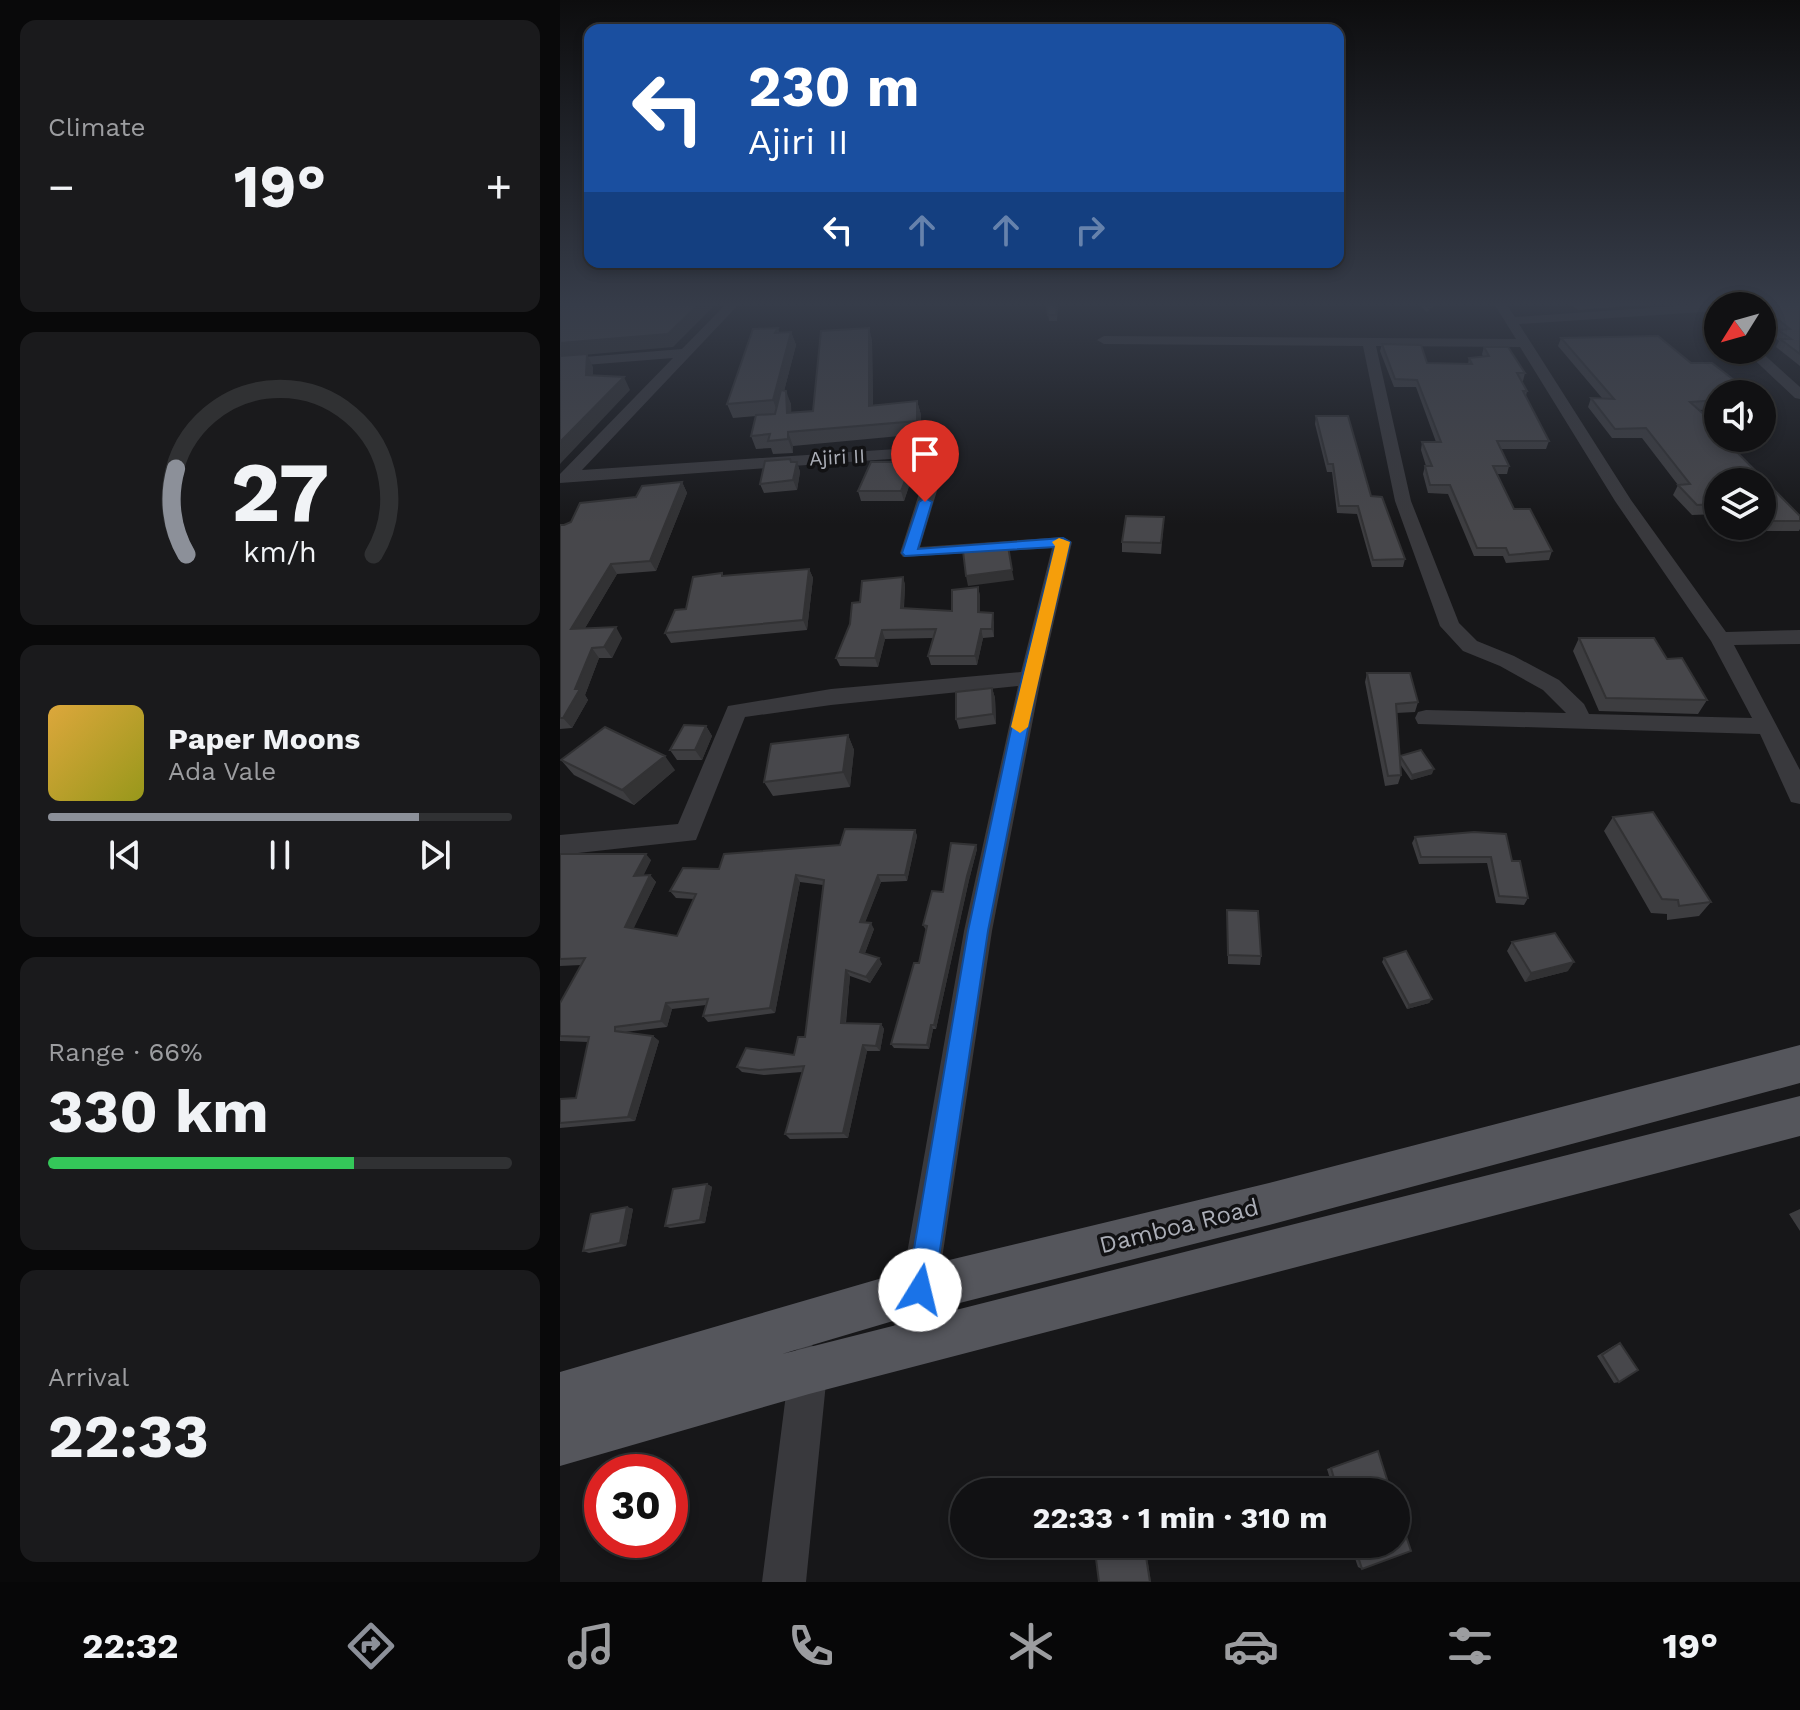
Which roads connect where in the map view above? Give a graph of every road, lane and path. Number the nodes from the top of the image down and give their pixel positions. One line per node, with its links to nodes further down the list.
1 (666, 376): 6 (street)
2 (1376, 376): 11 (street)
3 (1545, 376): 8 (street)
4 (1779, 376): 5 (street)
5 (1800, 395)
6 (564, 480): 9 (street, Ajiri II)
7 (1800, 637): 8 (street)
8 (1720, 639): 12 (street)
9 (1030, 678): 14 (street); 17 (street, Ajiri II)
10 (1426, 718): 11 (street)
11 (1580, 722): 12 (street)
12 (1768, 726): 13 (street)
13 (1800, 795)
14 (560, 845)
15 (1800, 1064): 17 (main road, Damboa Road)
16 (1800, 1116): 19 (main road)
17 (920, 1290): 18 (main road, Damboa Road); 19 (street, Ajiri II)
18 (809, 1325): 20 (street); 21 (main road, Damboa Road)
19 (910, 1344): 20 (main road)
20 (809, 1370): 22 (main road); 23 (street)
21 (560, 1396)
22 (560, 1441)
23 (784, 1582)

